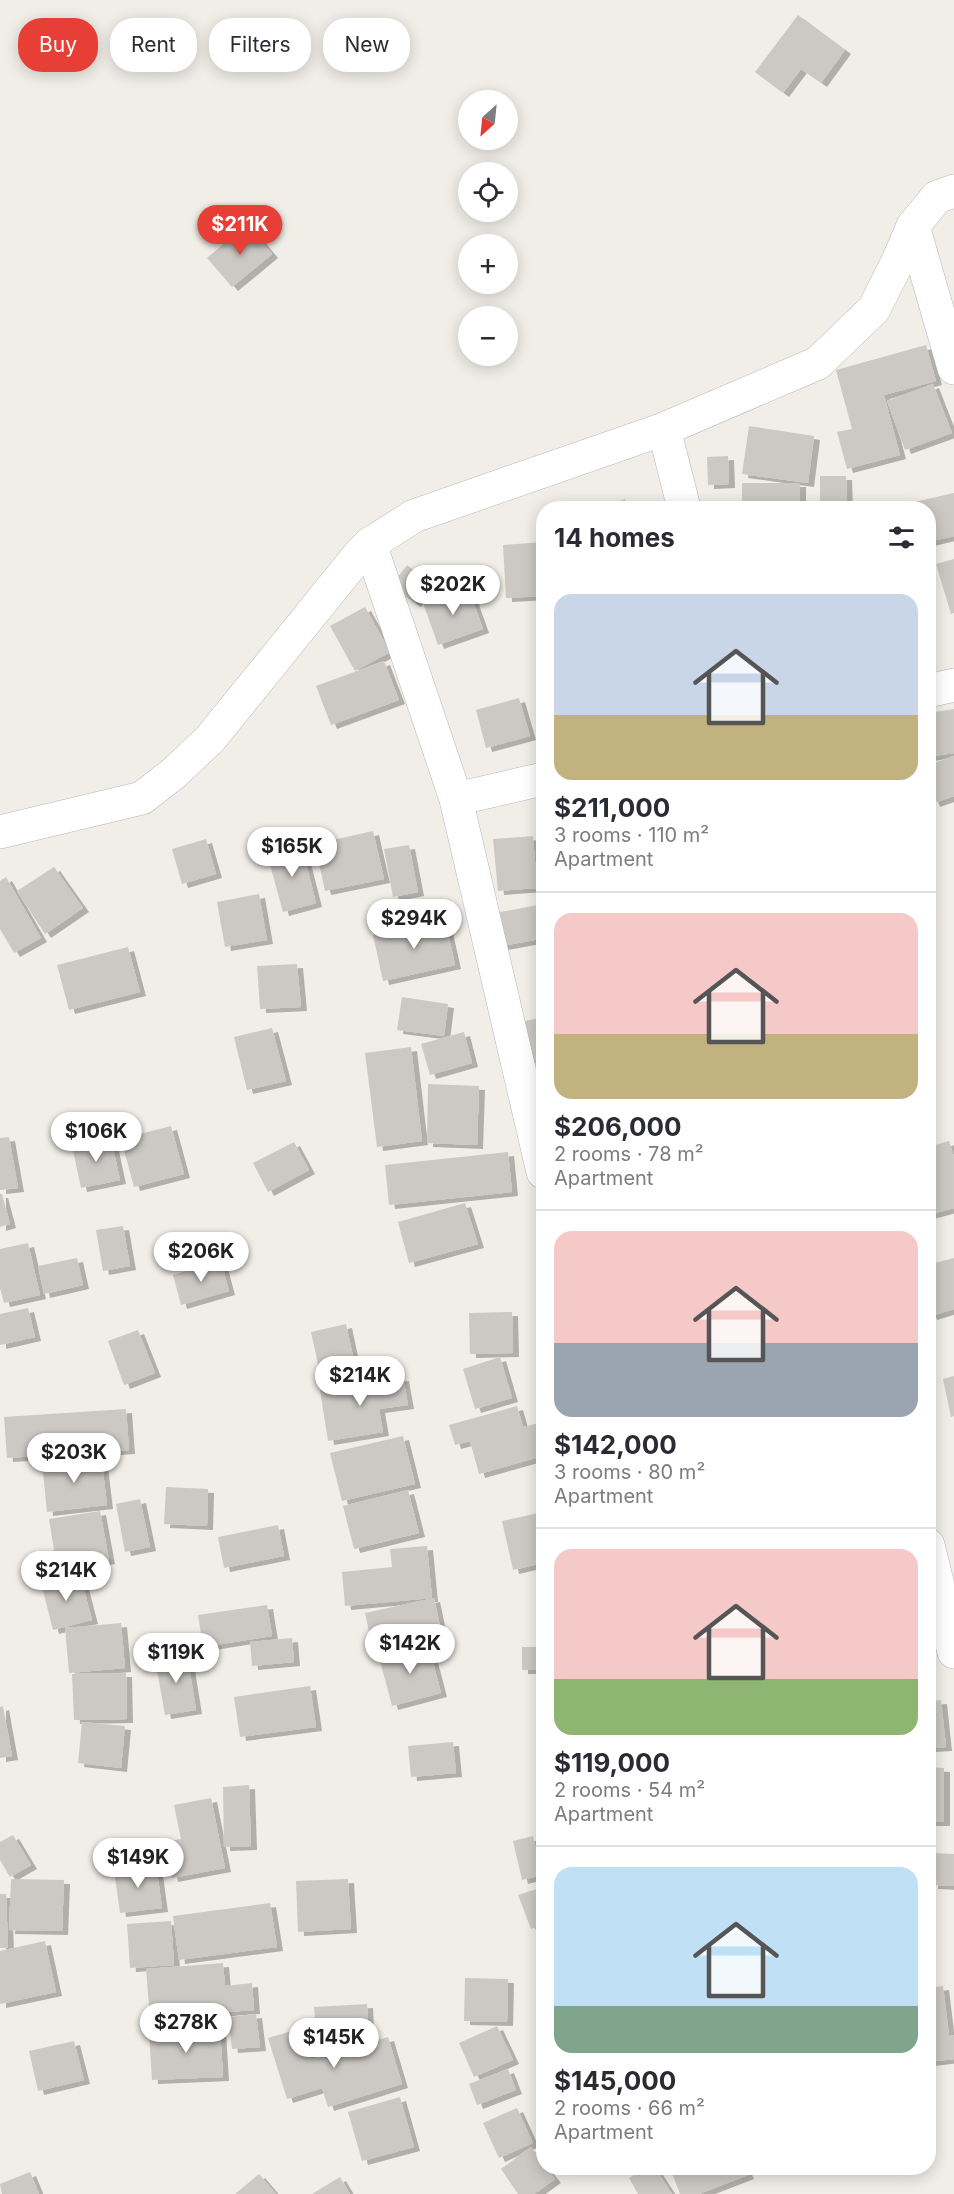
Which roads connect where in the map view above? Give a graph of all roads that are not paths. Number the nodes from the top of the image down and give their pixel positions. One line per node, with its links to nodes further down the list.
1 (954, 191): 2 (street)
2 (913, 226): 3 (street); 4 (street)
3 (954, 368)
4 (664, 429): 5 (street); 6 (street)
5 (682, 501)
6 (370, 544): 10 (street); 11 (street)
7 (954, 685): 8 (street)
8 (936, 689)
9 (536, 781): 10 (street)
10 (456, 799): 12 (street)
11 (0, 832)
12 (536, 1142)
13 (936, 1578): 14 (street)
14 (954, 1652)

